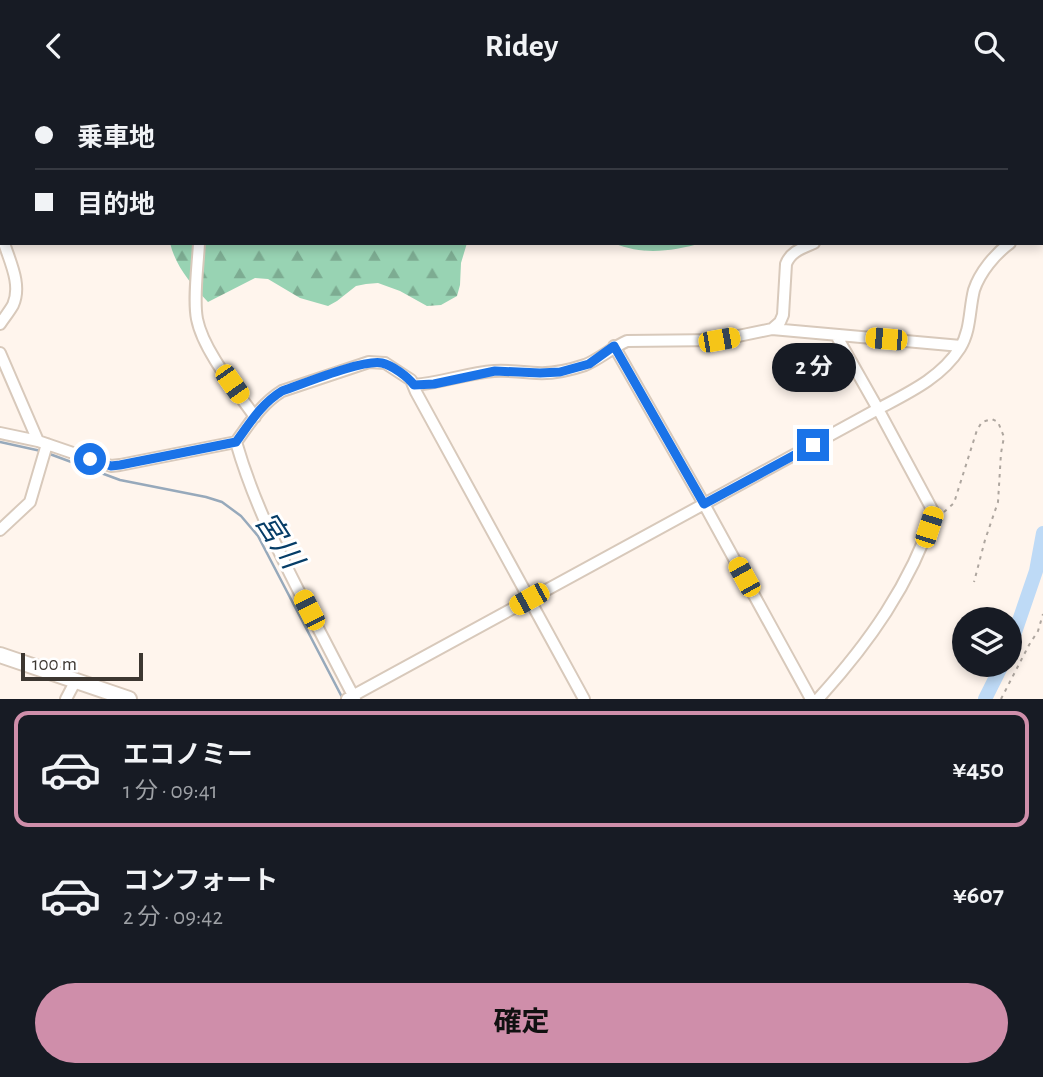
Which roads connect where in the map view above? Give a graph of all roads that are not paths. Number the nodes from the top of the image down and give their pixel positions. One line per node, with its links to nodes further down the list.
1 (5, 245): 5 (street)
2 (199, 245): 13 (street)
3 (809, 245): 6 (street)
4 (1008, 245): 9 (street)
5 (0, 324)
6 (772, 329): 7 (street); 8 (street)
7 (836, 335): 9 (street); 12 (street)
8 (614, 346): 11 (street); 17 (street)
9 (961, 346): 12 (street)
10 (0, 353): 16 (street)
11 (414, 385): 13 (street); 19 (street)
12 (878, 409): 17 (street); 27 (street)
13 (255, 417): 15 (street)
14 (0, 433): 16 (street)
15 (236, 442): 16 (street); 22 (street)
16 (42, 443): 18 (street)
17 (704, 504): 19 (street); 26 (street)
18 (0, 530)
19 (529, 599): 22 (street); 25 (street)
20 (0, 655): 21 (main road)
21 (75, 682): 23 (street); 24 (main road)
22 (351, 698)
23 (66, 699)
24 (129, 699)
25 (584, 699)
26 (811, 699)
27 (818, 699)

